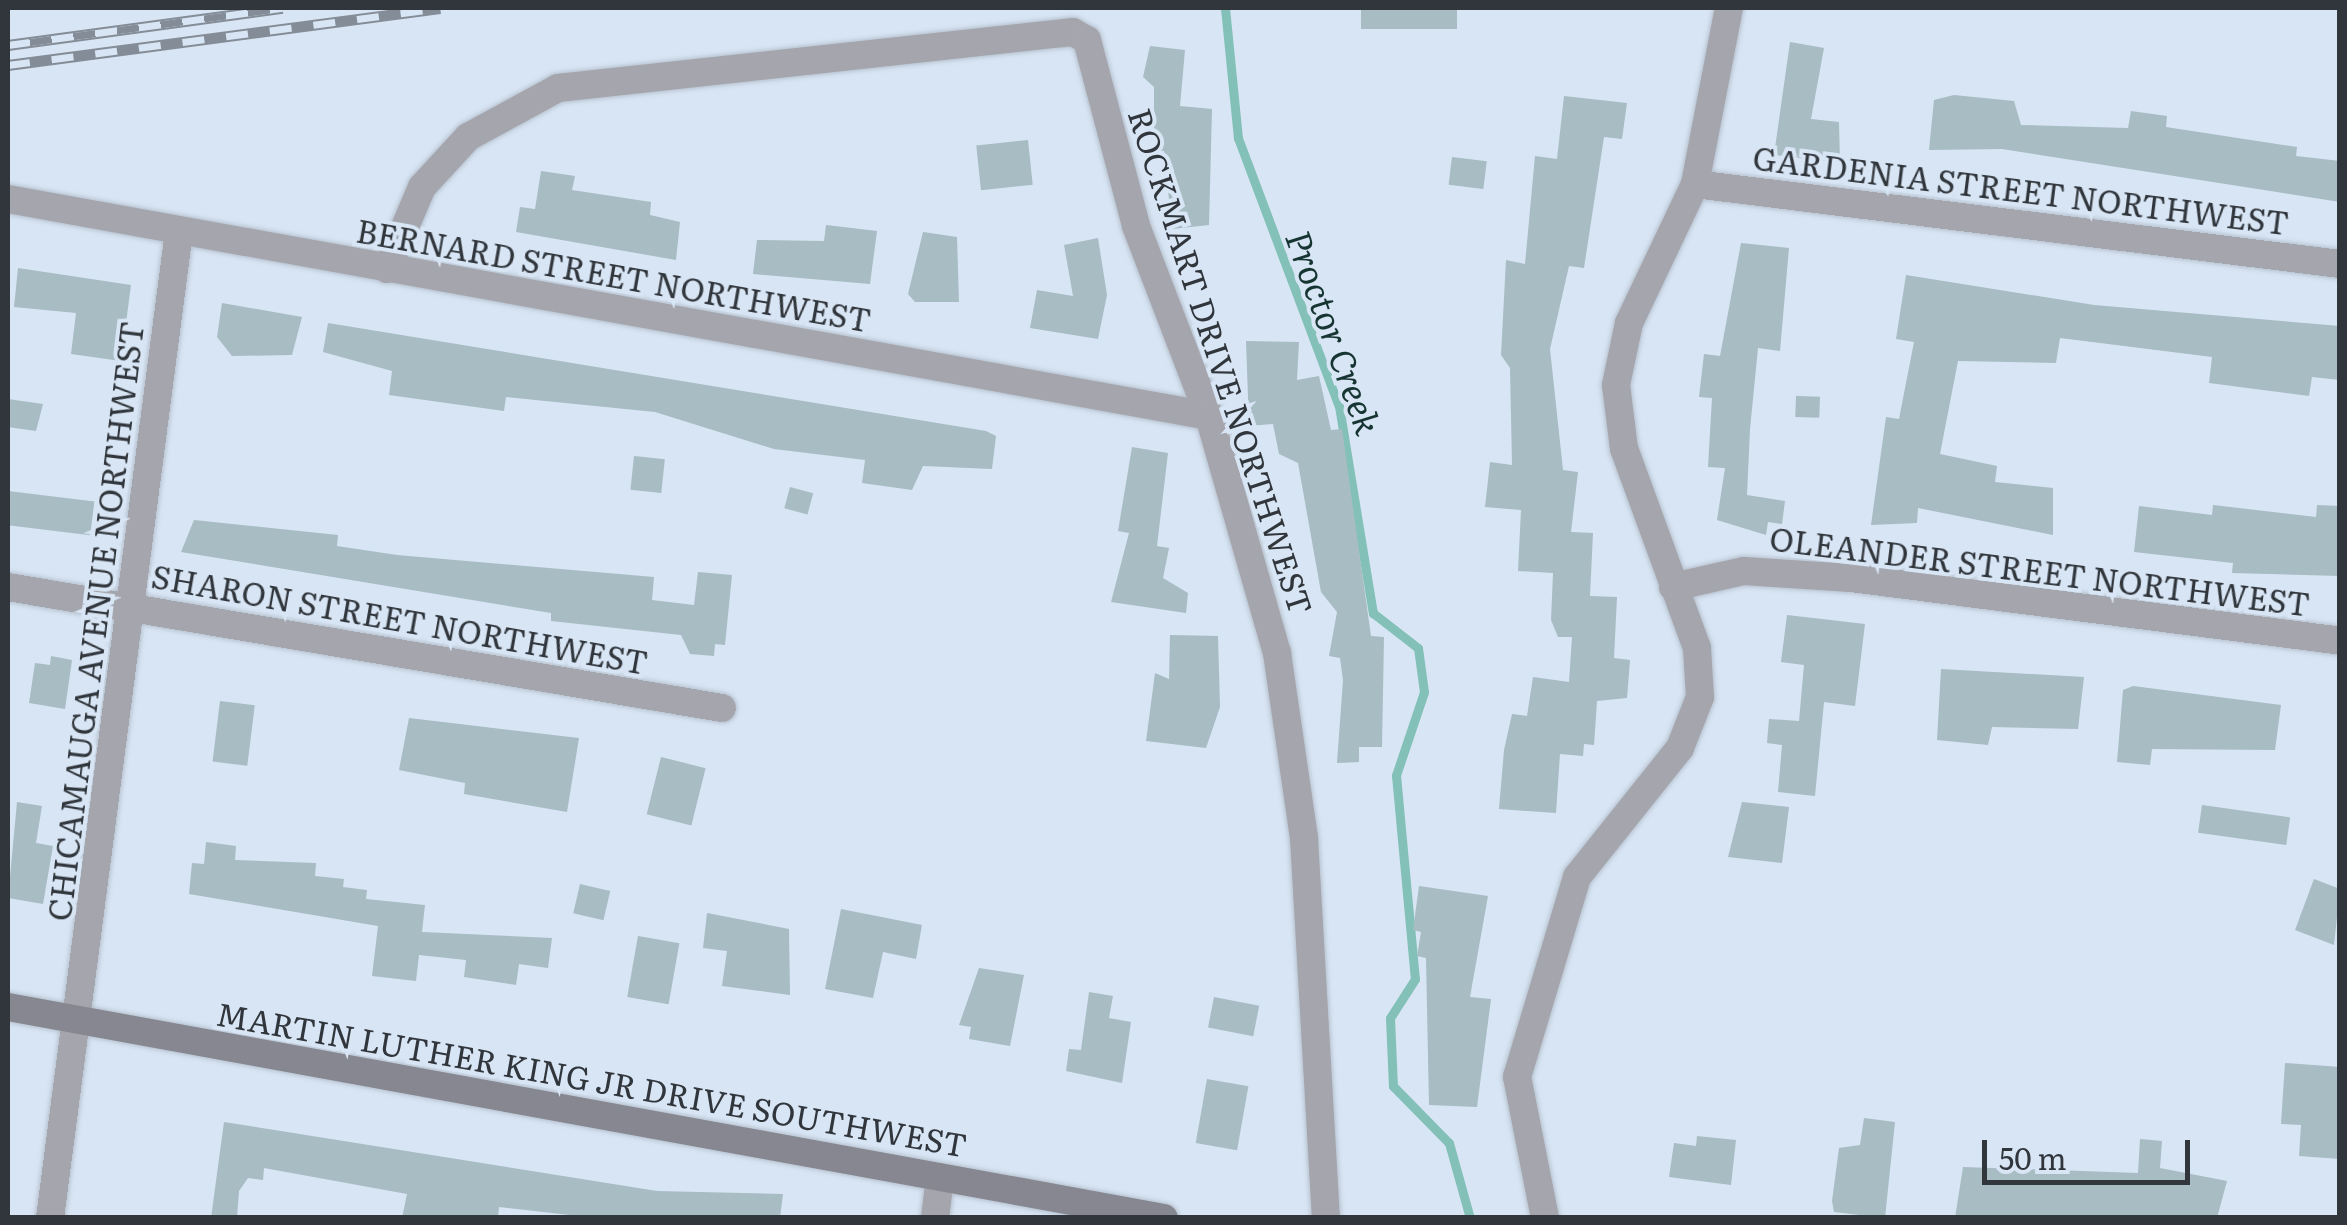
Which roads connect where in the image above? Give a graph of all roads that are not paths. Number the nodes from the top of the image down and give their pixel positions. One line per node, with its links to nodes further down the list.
1 (1729, 8): 2 (street)
2 (1694, 184): 5 (street, GARDENIA STREET NORTHWEST); 9 (street)
3 (8, 198): 4 (street, BERNARD STREET NORTHWEST)
4 (179, 231): 6 (street, BERNARD STREET NORTHWEST); 10 (street, CHICAMAUGA AVENUE NORTHWEST)
5 (2340, 264)
6 (387, 269): 7 (street, BERNARD STREET NORTHWEST); 7 (street, ROCKMART DRIVE NORTHWEST)
7 (1209, 416): 19 (street, ROCKMART DRIVE NORTHWEST)
8 (8, 587): 10 (street, SHARON STREET NORTHWEST)
9 (1673, 587): 11 (street, OLEANDER STREET NORTHWEST); 20 (street)
10 (131, 607): 12 (street, SHARON STREET NORTHWEST); 14 (street, CHICAMAUGA AVENUE NORTHWEST)
11 (2340, 641)
12 (722, 708)
13 (8, 1007): 14 (main road, MARTIN LUTHER KING JR DRIVE SOUTHWEST)
14 (78, 1019): 15 (main road, MARTIN LUTHER KING JR DRIVE SOUTHWEST); 16 (street, CHICAMAUGA AVENUE NORTHWEST)
15 (940, 1177): 17 (street); 18 (main road, MARTIN LUTHER KING JR DRIVE SOUTHWEST)
16 (50, 1218)
17 (936, 1218)
18 (1164, 1218)
19 (1326, 1218)
20 (1546, 1218)

